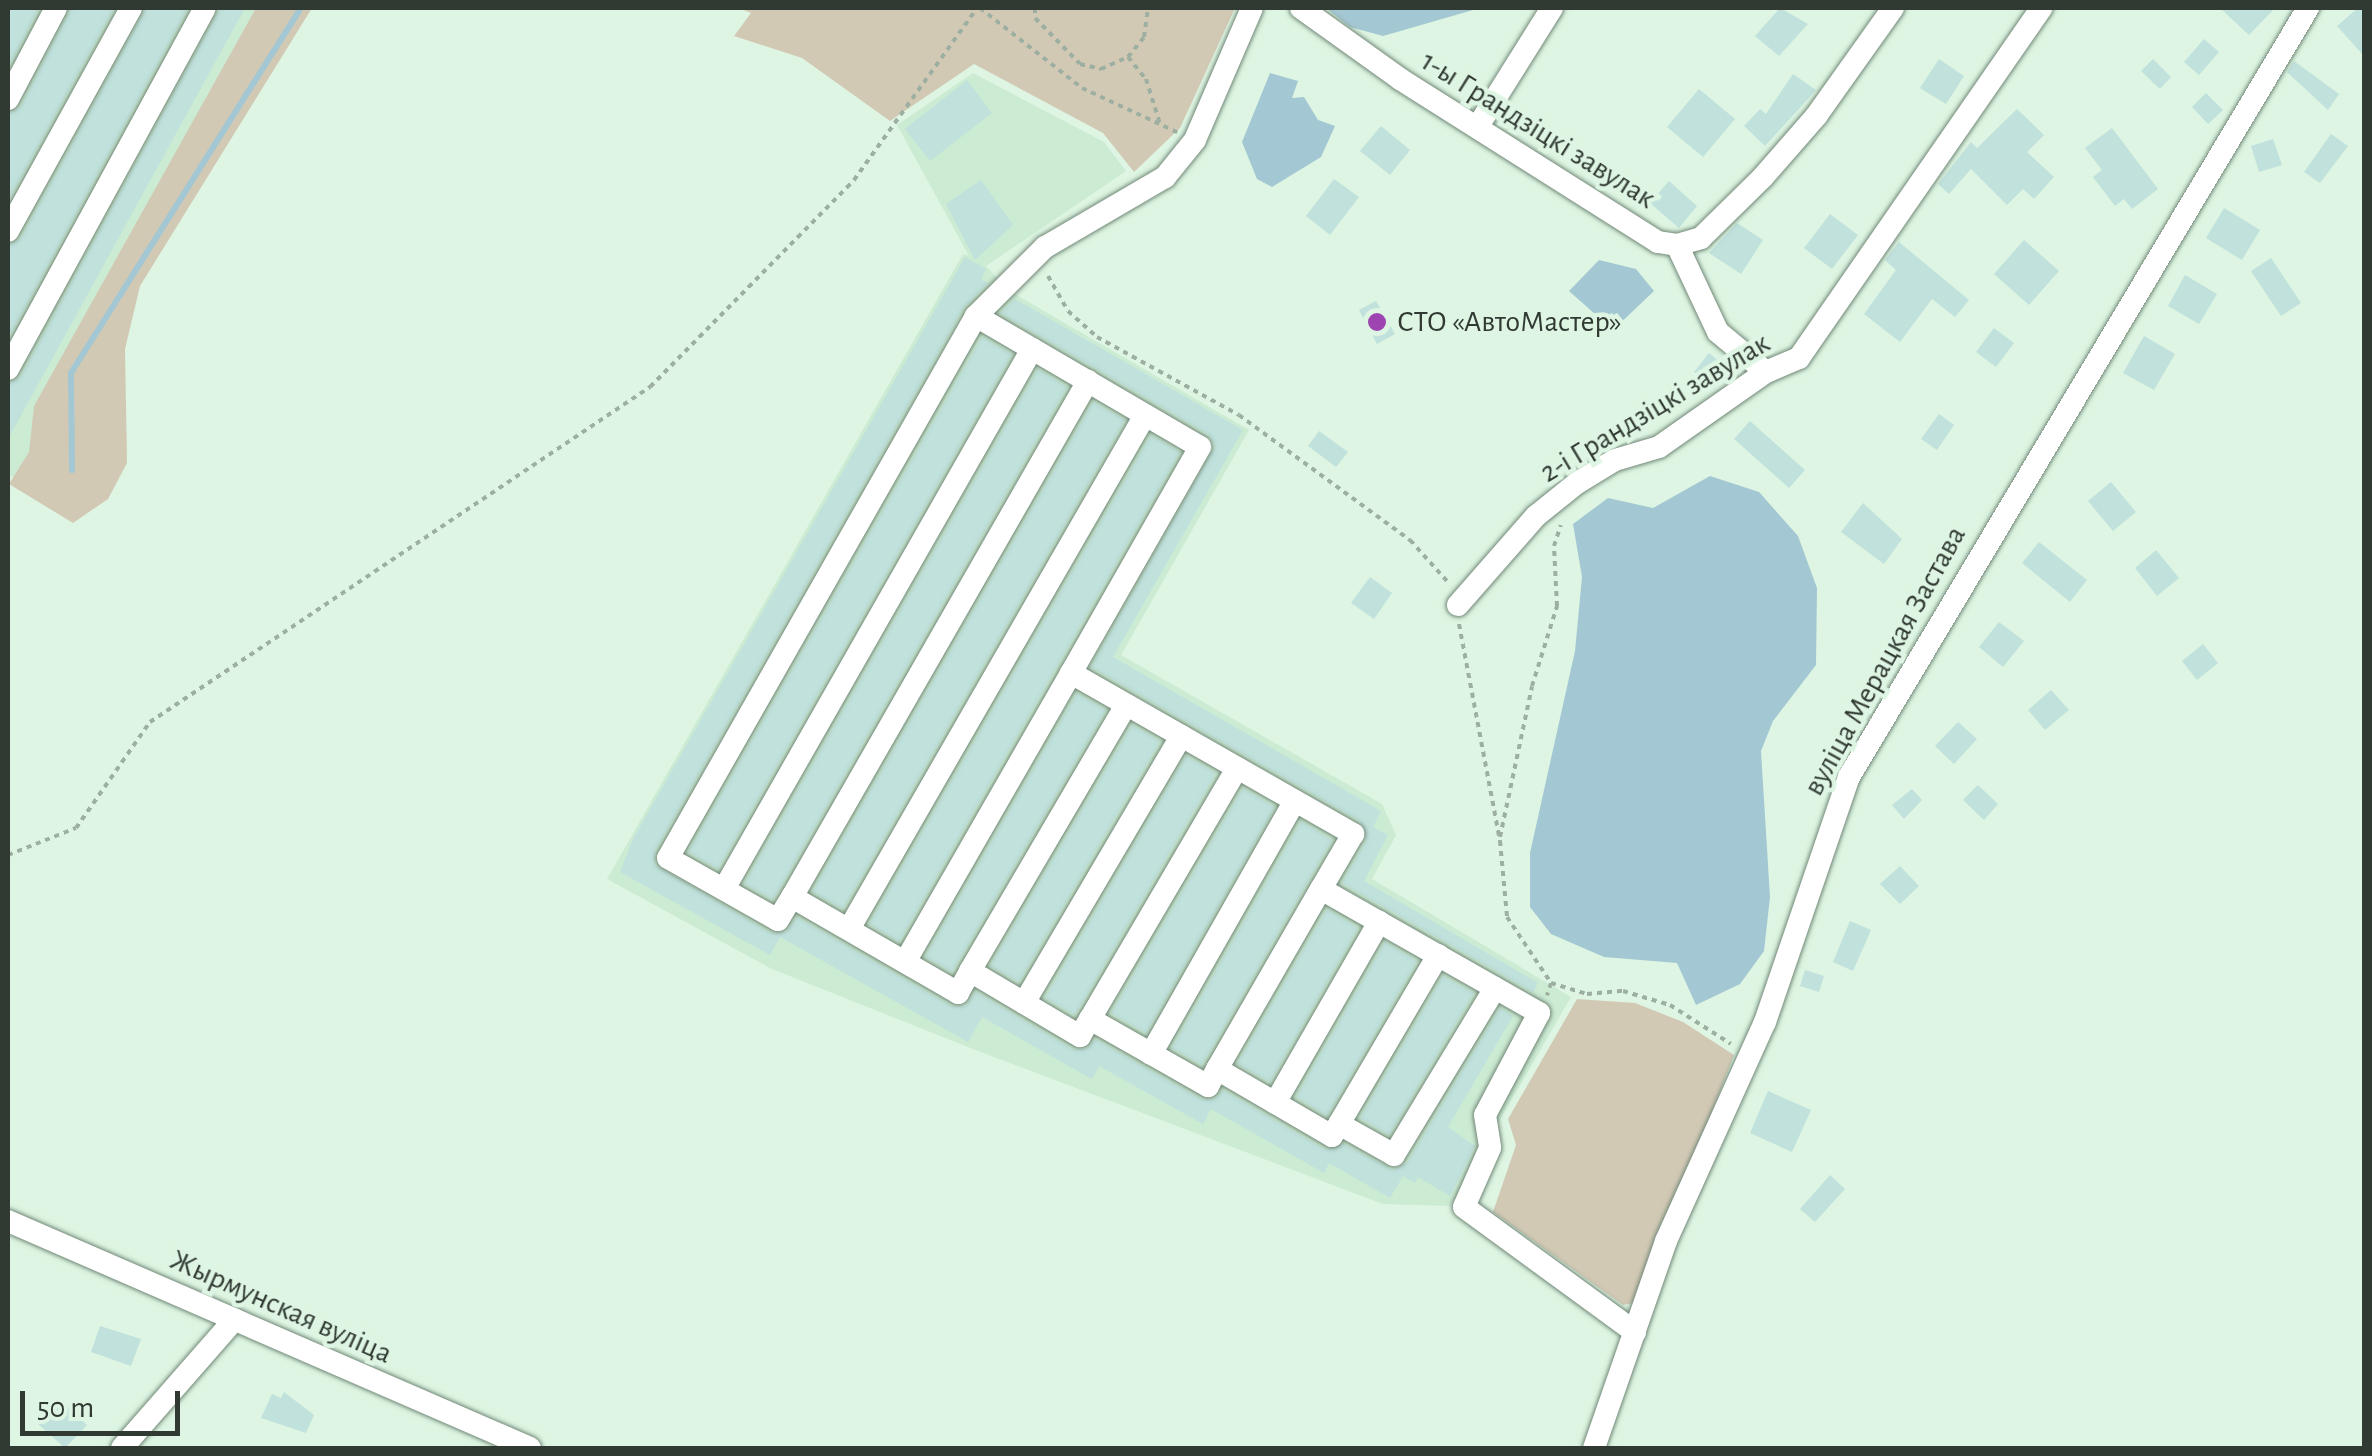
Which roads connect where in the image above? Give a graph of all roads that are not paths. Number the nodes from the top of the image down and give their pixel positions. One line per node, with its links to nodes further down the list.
1 (56, 8): 10 (street)
2 (131, 8): 12 (street)
3 (204, 8): 16 (street)
4 (1252, 8): 14 (street)
5 (1301, 8): 11 (street, 1-ы Грандзіцкі завулак)
6 (1552, 8): 11 (street)
7 (1893, 8): 13 (street, 1-ы Грандзіцкі завулак)
8 (2041, 8): 17 (street, 2-і Грандзіцкі завулак)
9 (2308, 8): 43 (street, вуліца Мерацкая Застава)
10 (8, 98)
11 (1478, 126): 13 (street, 1-ы Грандзіцкі завулак)
12 (8, 231)
13 (1677, 245): 17 (street)
14 (976, 316): 15 (street); 26 (street)
15 (1032, 349): 18 (street); 26 (street)
16 (8, 369)
17 (1766, 372): 20 (street, 2-і Грандзіцкі завулак)
18 (1088, 381): 19 (street); 28 (street)
19 (1145, 415): 21 (street); 30 (street)
20 (1458, 604)
21 (1071, 673): 22 (street); 32 (street)
22 (1126, 705): 23 (street); 33 (street)
23 (1181, 736): 24 (street); 35 (street)
24 (1237, 768): 25 (street); 36 (street)
25 (1295, 801): 27 (street); 37 (street)
26 (724, 889): 28 (street)
27 (1321, 889): 29 (street); 38 (street)
28 (792, 897): 30 (street)
29 (1379, 922): 31 (street); 39 (street)
30 (848, 929): 32 (street)
31 (1438, 956): 34 (street); 40 (street)
32 (905, 962): 33 (street)
33 (970, 972): 35 (street)
34 (1495, 988): 40 (street); 43 (street)
35 (1024, 1004): 36 (street)
36 (1090, 1020): 37 (street)
37 (1151, 1054): 38 (street)
38 (1217, 1070): 39 (street)
39 (1275, 1103): 40 (street)
40 (1339, 1124)
41 (8, 1220): 42 (street, Жырмунская вуліца)
42 (235, 1319): 44 (street); 45 (street, Жырмунская вуліца)
43 (1635, 1332): 46 (street, вуліца Мерацкая Застава)
44 (122, 1448)
45 (530, 1448)
46 (1594, 1448)

